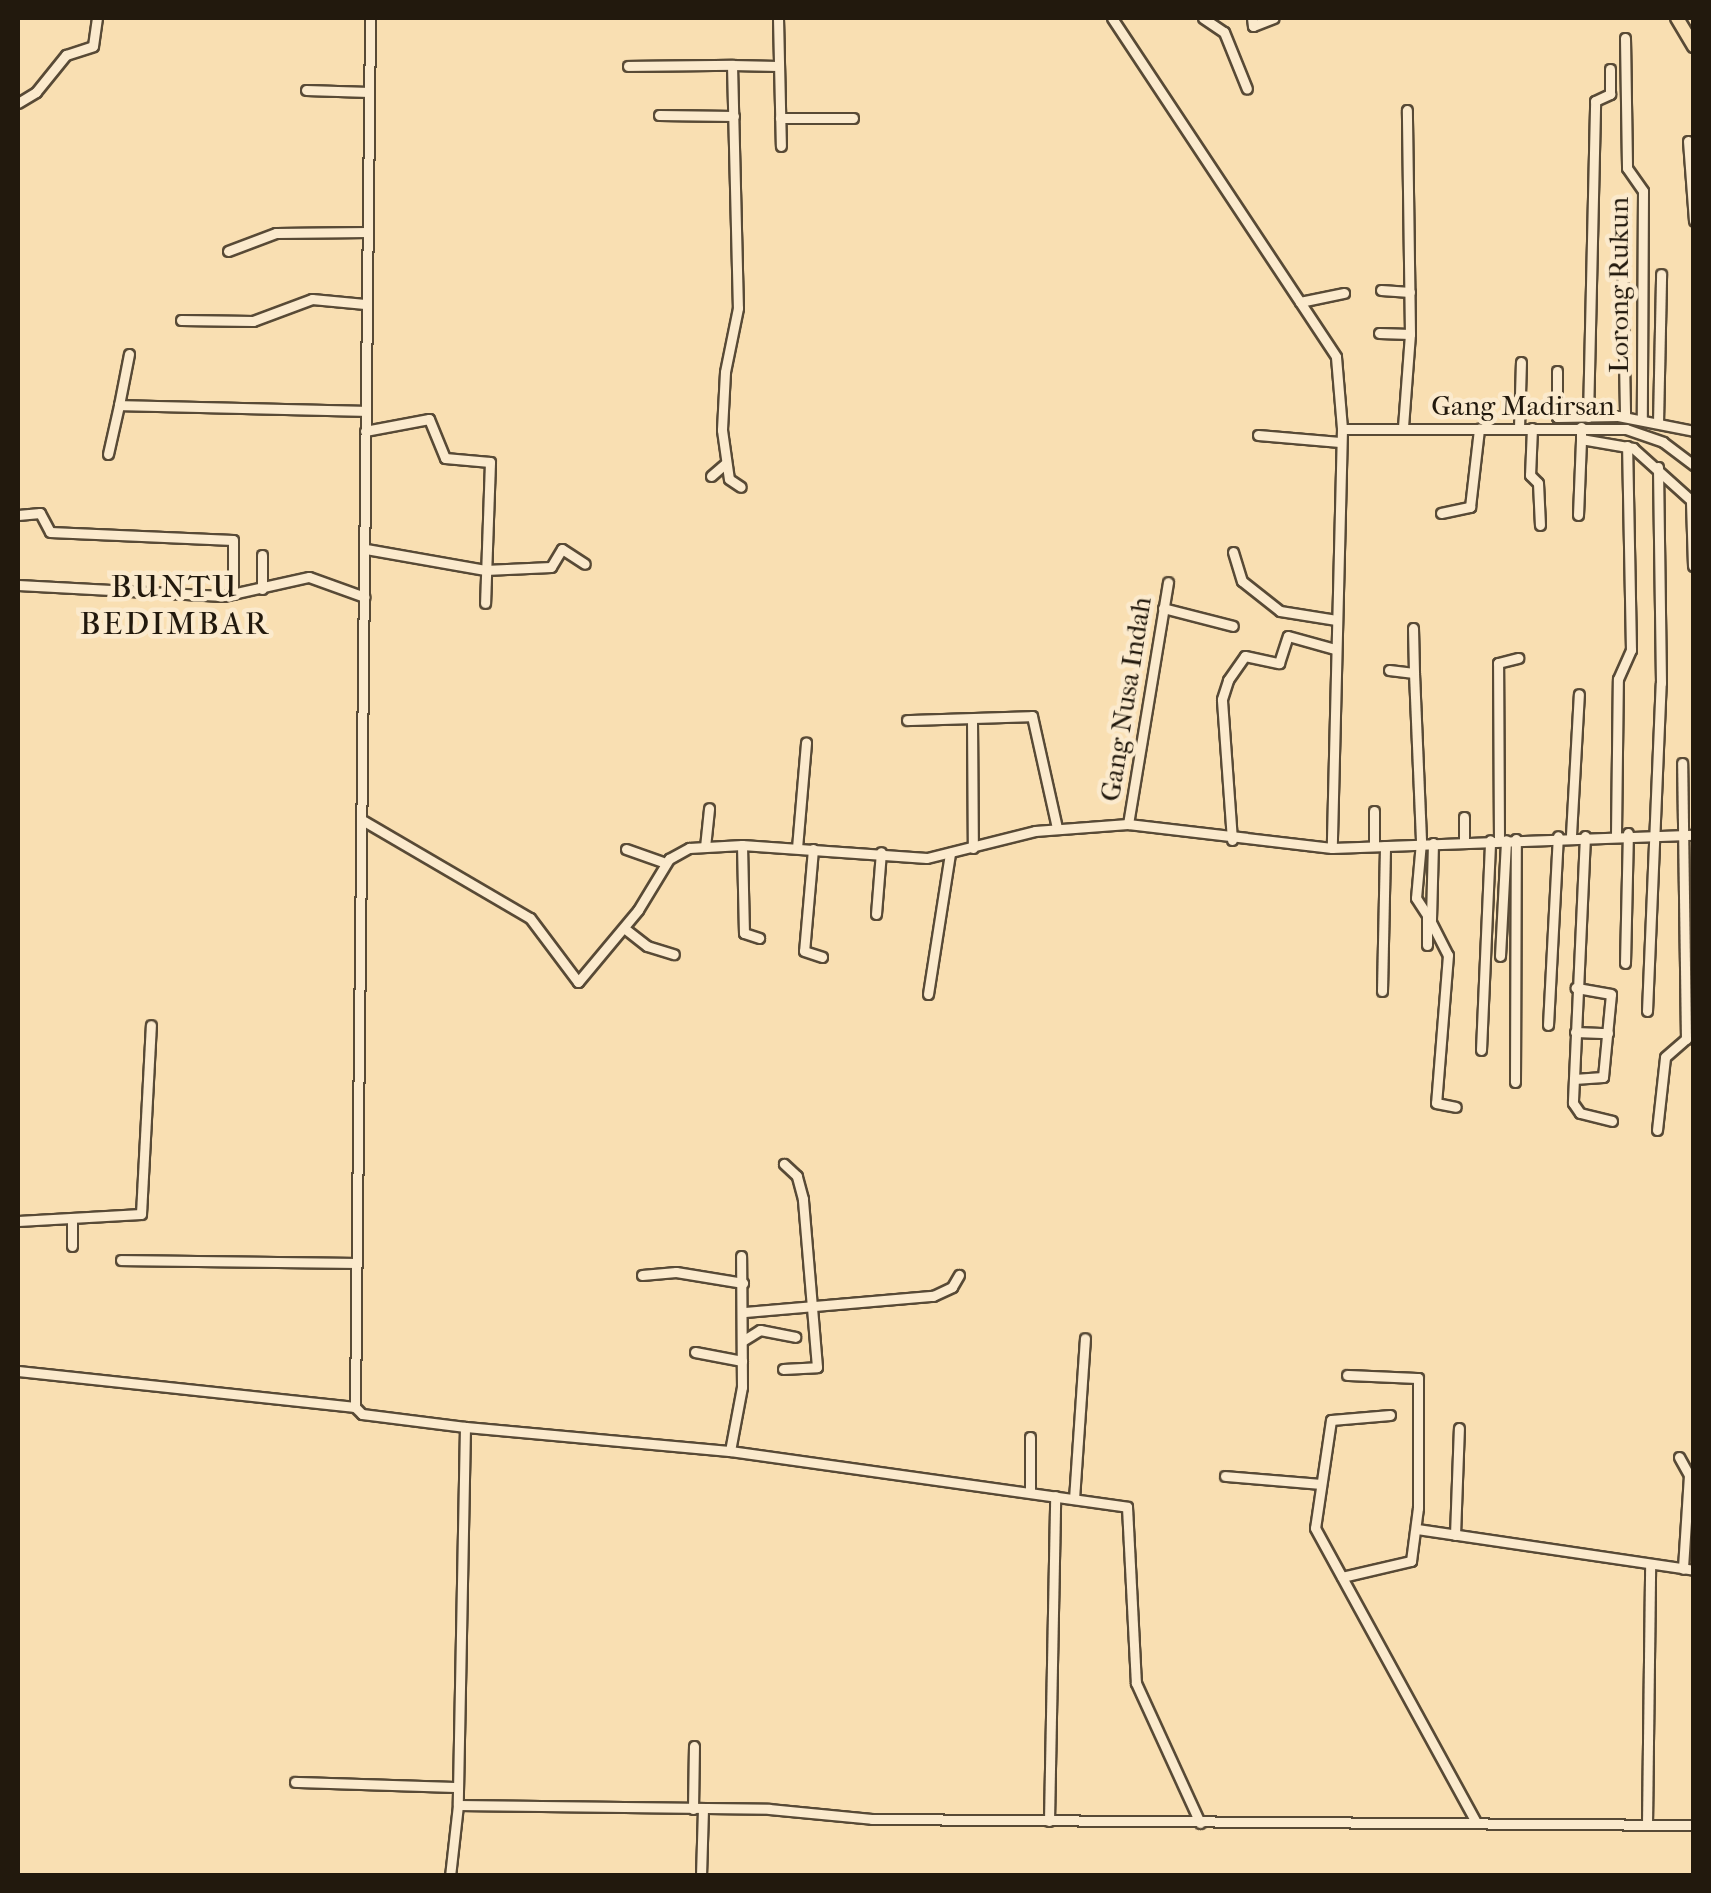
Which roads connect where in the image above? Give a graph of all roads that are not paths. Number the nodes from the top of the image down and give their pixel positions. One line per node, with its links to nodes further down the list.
1 (96, 18): 18 (street)
2 (370, 18): 17 (street)
3 (778, 18): 13 (street)
4 (1112, 18): 34 (street)
5 (1204, 18): 16 (street)
6 (1252, 18): 7 (street)
7 (1274, 18)
8 (1677, 18): 10 (highway)
9 (1624, 38): 46 (street, Lorong Rukun)
10 (1694, 46)
11 (732, 64): 12 (street); 13 (street); 21 (street)
12 (628, 66)
13 (778, 66): 22 (street)
14 (1610, 69): 44 (street)
15 (306, 90): 17 (street)
16 (1247, 90)
17 (370, 92): 28 (street)
18 (18, 103)
19 (1407, 110): 32 (street)
20 (659, 115): 21 (street)
21 (734, 116): 62 (street)
22 (780, 118): 23 (street); 25 (street)
23 (853, 118)
24 (1688, 141): 27 (street)
25 (782, 146)
26 (1622, 203): 45 (street)
27 (1694, 221)
28 (368, 232): 29 (street); 35 (street)
29 (228, 251)
30 (1661, 274): 48 (street)
31 (1381, 290): 32 (street)
32 (1410, 292): 38 (street)
33 (1344, 293): 34 (street)
34 (1300, 302): 53 (street)
35 (365, 304): 36 (street); 43 (street)
36 (182, 320)
37 (1379, 333): 38 (street)
38 (1410, 334): 50 (street)
39 (128, 354): 42 (street)
40 (1522, 362): 51 (street)
41 (1557, 371): 47 (street)
42 (120, 405): 43 (street); 61 (street)
43 (365, 411): 55 (street)
44 (1588, 417): 45 (street); 47 (street)
45 (1625, 417): 46 (street)
46 (1642, 419): 48 (street)
47 (1557, 422): 49 (street, Gang Madirsan); 52 (street, Gang Madirsan)
48 (1658, 423): 56 (street)
49 (1580, 426): 58 (street); 63 (street, Gang Madirsan)
50 (1402, 427): 53 (street, Gang Madirsan); 54 (street, Gang Madirsan)
51 (1519, 428): 52 (street, Gang Madirsan); 54 (street, Gang Madirsan)
52 (1532, 428): 71 (street)
53 (1342, 429): 59 (street)
54 (1479, 429): 68 (street)
55 (365, 431): 72 (street); 77 (street)
56 (1694, 431)
57 (1258, 435): 59 (street)
58 (1581, 439): 60 (street); 70 (street)
59 (1340, 442): 85 (street)
60 (1627, 446): 64 (street); 105 (street)
61 (108, 454)
62 (726, 463): 65 (street); 66 (street)
63 (1694, 466)
64 (1658, 468): 67 (street); 103 (street)
65 (711, 476)
66 (741, 487)
67 (1692, 502): 76 (street)
68 (1441, 514)
69 (18, 515): 81 (street)
70 (1578, 516)
71 (1540, 524)
72 (366, 549): 77 (street); 82 (street)
73 (1233, 552): 85 (street)
74 (262, 555): 80 (street)
75 (586, 564): 77 (street)
76 (1693, 566)
77 (486, 570): 83 (street)
78 (1168, 582): 84 (street, Gang Nusa Indah)
79 (18, 585): 81 (street)
80 (262, 589): 81 (street); 82 (street)
81 (233, 594)
82 (365, 597): 101 (street)
83 (485, 603)
84 (1164, 608): 86 (street); 100 (street, Gang Nusa Indah)
85 (1336, 620): 88 (street)
86 (1232, 626)
87 (1413, 628): 91 (street)
88 (1336, 649): 111 (street); 121 (street)
89 (1518, 658): 113 (street)
90 (1390, 670): 91 (street)
91 (1414, 673): 114 (street)
92 (1579, 694): 107 (street)
93 (907, 720): 94 (street)
94 (972, 720): 102 (street); 120 (street)
95 (806, 742): 119 (street)
96 (1682, 762): 106 (street)
97 (708, 808): 118 (street)
98 (1374, 811): 117 (street)
99 (1464, 817): 112 (street)
100 (1128, 824): 102 (street); 111 (street)
101 (362, 826): 128 (street); 155 (street)
102 (1057, 828): 120 (street)
103 (1656, 832): 104 (street); 106 (street); 138 (street)
104 (1628, 833): 105 (street); 134 (street)
105 (1616, 834): 110 (street)
106 (1682, 834): 108 (street); 148 (street)
107 (1572, 835): 109 (street); 110 (street)
108 (1694, 835)
109 (1558, 836): 113 (street); 140 (street)
110 (1585, 836): 135 (street)
111 (1232, 840): 121 (street)
112 (1464, 840): 113 (street); 115 (street)
113 (1503, 840): 132 (street); 143 (street); 145 (street)
114 (1421, 842): 115 (street); 117 (street); 130 (street)
115 (1433, 843): 146 (street)
116 (742, 844): 118 (street); 119 (street); 129 (street)
117 (1380, 845): 121 (street); 136 (street)
118 (705, 846): 126 (street)
119 (798, 848): 123 (street)
120 (973, 848): 125 (street)
121 (1332, 848)
122 (626, 849): 126 (street)
123 (813, 849): 124 (street); 133 (street)
124 (882, 852): 125 (street); 127 (street)
125 (950, 853): 137 (street)
126 (666, 863): 128 (street)
127 (876, 914)
128 (624, 928): 131 (street)
129 (759, 938)
130 (1427, 945)
131 (674, 954)
132 (1500, 956)
133 (822, 957)
134 (1626, 963)
135 (1576, 988): 141 (street); 142 (street)
136 (1382, 990)
137 (928, 994)
138 (1647, 1010)
139 (151, 1025): 151 (street)
140 (1548, 1025)
141 (1575, 1032): 142 (street); 144 (street)
142 (1608, 1033): 144 (street)
143 (1480, 1050)
144 (1574, 1079): 147 (street)
145 (1515, 1082)
146 (1456, 1107)
147 (1612, 1121)
148 (1657, 1130)
149 (784, 1164): 159 (street)
150 (18, 1221): 151 (street)
151 (72, 1222): 152 (street)
152 (72, 1246)
153 (741, 1256): 158 (street)
154 (121, 1260): 155 (street)
155 (353, 1263): 169 (street)
156 (642, 1275): 158 (street)
157 (959, 1275): 159 (street)
158 (743, 1283): 160 (street)
159 (812, 1306): 160 (street); 166 (street)
160 (746, 1312): 163 (street)
161 (795, 1336): 163 (street)
162 (1086, 1338): 180 (street)
163 (744, 1340): 165 (street)
164 (695, 1352): 165 (street)
165 (742, 1361): 174 (street)
166 (783, 1368)
167 (18, 1371): 169 (street)
168 (1348, 1375): 181 (street)
169 (355, 1407): 171 (street)
170 (1390, 1415): 177 (street)
171 (465, 1427): 174 (street); 188 (street)
172 (1459, 1428): 182 (street)
173 (1030, 1437): 178 (street)
174 (730, 1451): 178 (street)
175 (1679, 1457): 184 (street)
176 (1224, 1476): 177 (street)
177 (1320, 1484): 185 (street)
178 (1030, 1490): 179 (street)
179 (1055, 1496): 180 (street); 192 (street)
180 (1074, 1499): 193 (street)
181 (1417, 1529): 182 (street); 185 (street)
182 (1456, 1535): 183 (street)
183 (1650, 1567): 184 (street); 194 (street)
184 (1688, 1569)
185 (1342, 1577): 191 (street)
186 (694, 1746): 190 (street)
187 (295, 1782): 188 (street)
188 (458, 1787): 189 (street)
189 (458, 1804): 190 (street); 196 (street)
190 (698, 1809): 192 (street); 197 (street)
191 (1475, 1820): 193 (street); 194 (street)
192 (1049, 1821): 193 (street)
193 (1200, 1823)
194 (1647, 1824): 195 (street)
195 (1694, 1825)
196 (450, 1876)
197 (701, 1876)

